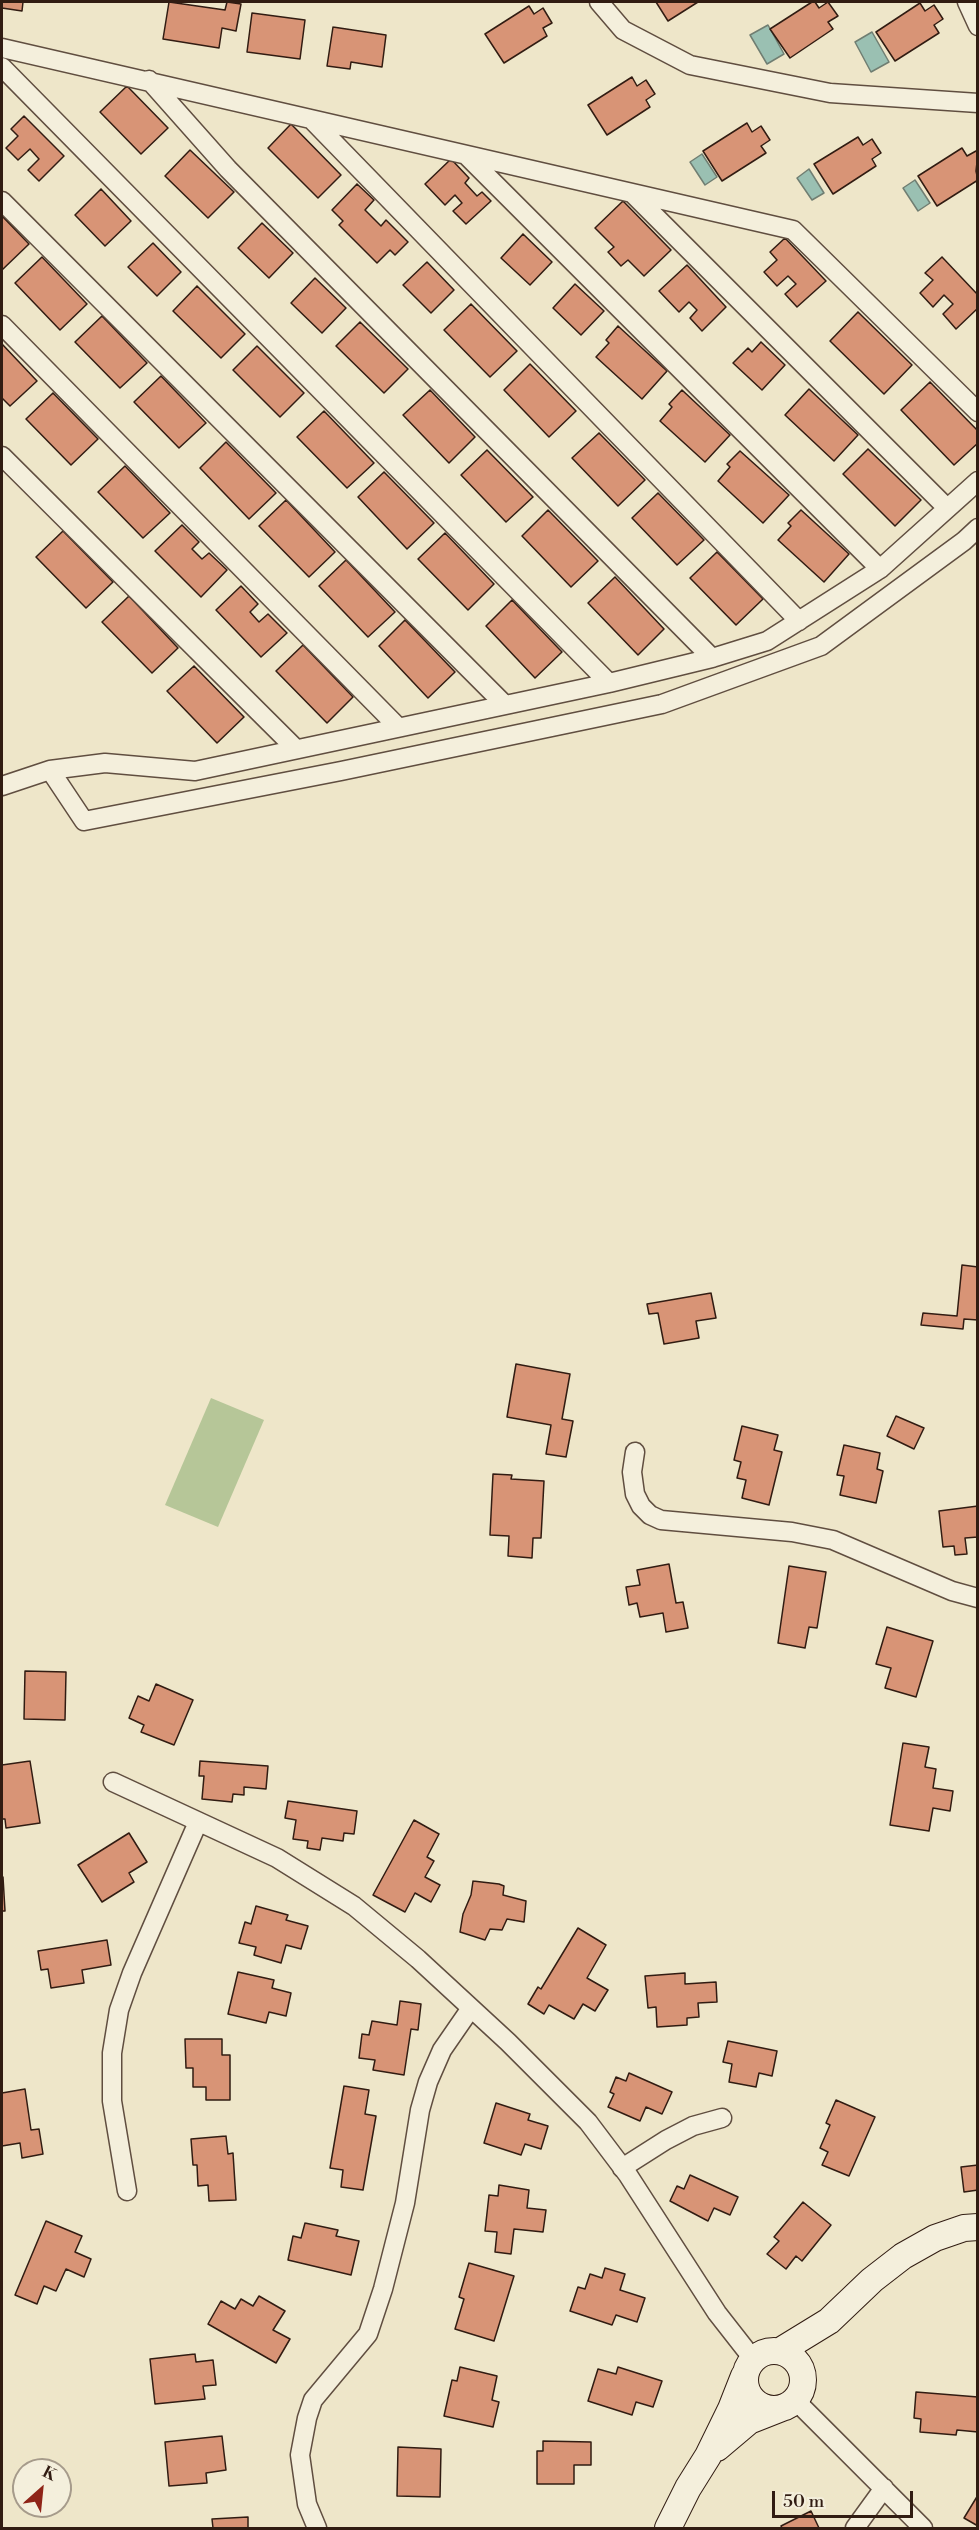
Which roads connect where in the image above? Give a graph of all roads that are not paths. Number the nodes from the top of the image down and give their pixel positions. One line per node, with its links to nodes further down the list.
1 (599, 2): 7 (street)
2 (967, 2): 3 (street)
3 (978, 26)
4 (2, 48): 6 (street)
5 (2, 67): 21 (street)
6 (149, 80): 8 (street); 20 (street)
7 (978, 103)
8 (312, 120): 9 (street); 19 (street)
9 (468, 157): 10 (street); 18 (street)
10 (634, 195): 13 (street); 16 (street)
11 (2, 201): 22 (street)
12 (2, 325): 23 (street)
13 (978, 412)
14 (2, 456): 24 (street)
15 (978, 481): 16 (street)
16 (947, 508): 18 (street)
17 (978, 528): 25 (street)
18 (880, 569): 19 (street)
19 (799, 621): 20 (street)
20 (712, 658): 21 (street)
21 (609, 683): 22 (street)
22 (504, 704): 23 (street)
23 (398, 727): 24 (street)
24 (296, 749): 25 (street)
25 (51, 770): 26 (street)
26 (2, 786)
27 (635, 1452): 28 (street)
28 (978, 1598)
29 (113, 1782): 30 (street)
30 (198, 1822): 31 (street); 34 (street)
31 (471, 2008): 33 (street); 43 (street)
32 (722, 2118): 33 (street)
33 (622, 2168): 38 (street)
34 (127, 2191)
35 (978, 2227): 36 (street)
36 (829, 2321): 37 (street); 39 (street)
37 (780, 2351): 38 (street); 39 (street)
38 (749, 2367): 40 (street); 41 (street)
39 (801, 2368): 40 (street)
40 (789, 2404): 41 (street); 42 (street)
41 (708, 2456): 44 (street)
42 (884, 2488): 45 (street); 46 (street)
43 (317, 2529)
44 (668, 2529)
45 (855, 2529)
46 (923, 2529)

